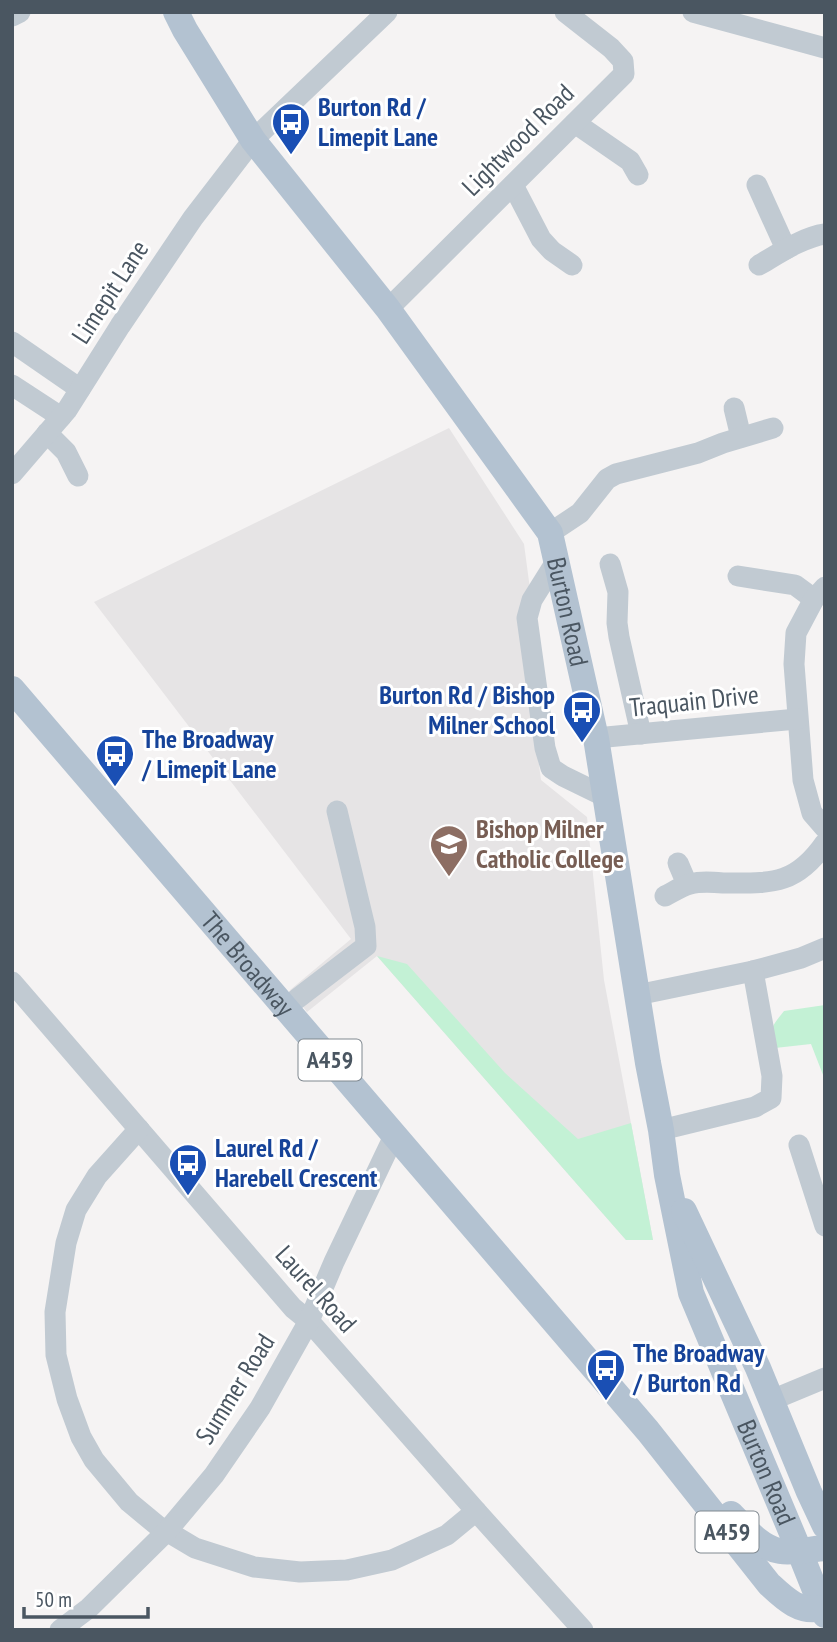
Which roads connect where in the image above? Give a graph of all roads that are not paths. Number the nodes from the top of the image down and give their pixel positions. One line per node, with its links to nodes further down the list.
1 (20, 12): 6 (street)
2 (176, 12): 9 (main road, Burton Road)
3 (387, 12): 9 (street, Limepit Lane)
4 (565, 12): 8 (street, Lightwood Road)
5 (694, 12): 7 (street)
6 (12, 16)
7 (825, 48)
8 (575, 123): 10 (street); 11 (street, Lightwood Road)
9 (253, 140): 17 (main road, Burton Road); 20 (street, Limepit Lane)
10 (638, 175)
11 (513, 185): 15 (street); 17 (street, Lightwood Road)
12 (757, 185): 14 (street)
13 (825, 234): 14 (street)
14 (786, 249): 16 (street)
15 (572, 265)
16 (759, 265)
17 (388, 309): 27 (main road, Burton Road)
18 (12, 342): 20 (street)
19 (12, 385): 22 (street)
20 (80, 389): 22 (street, Limepit Lane)
21 (734, 408): 24 (street)
22 (54, 425): 25 (street, Limepit Lane); 26 (street)
23 (773, 428): 24 (street)
24 (741, 437): 27 (street)
25 (12, 474)
26 (78, 475)
27 (550, 533): 28 (main road, Burton Road)
28 (556, 560): 35 (main road, Burton Road); 36 (street)
29 (610, 564): 34 (street)
30 (738, 576): 31 (street)
31 (819, 593): 33 (street)
32 (12, 689): 47 (main road, The Broadway / A459)
33 (797, 719): 34 (street, Traquain Drive); 38 (street)
34 (641, 734): 35 (street, Traquain Drive)
35 (596, 738): 36 (main road, Burton Road)
36 (606, 797): 46 (main road, Burton Road)
37 (337, 811): 47 (street)
38 (825, 828)
39 (825, 843): 41 (street)
40 (678, 863): 41 (street)
41 (687, 884): 42 (street)
42 (665, 896)
43 (825, 948): 44 (street)
44 (753, 971): 46 (street); 49 (street)
45 (16, 995): 48 (street, Laurel Road)
46 (638, 995): 49 (main road, Burton Road)
47 (285, 1008): 50 (main road, The Broadway / A459)
48 (139, 1129): 54 (street, Laurel Road); 61 (street)
49 (661, 1130): 52 (main road, Burton Road)
50 (395, 1134): 54 (street, Summer Road); 57 (main road, The Broadway / A459)
51 (799, 1144): 53 (street)
52 (667, 1175): 56 (main road, Burton Road); 58 (main road, Burton Road)
53 (825, 1226)
54 (309, 1321): 59 (street, Laurel Road); 61 (street, Summer Road)
55 (825, 1378): 56 (street)
56 (772, 1400): 58 (main road); 60 (main road, Burton Road)
57 (648, 1431): 62 (main road, The Broadway / A459); 63 (main road, The Broadway / A459)
58 (779, 1504): 62 (main road, Burton Road)
59 (476, 1511): 61 (street); 65 (street, Laurel Road)
60 (825, 1526)
61 (167, 1531): 64 (street, Summer Road)
62 (812, 1549): 63 (main road, Burton Road)
63 (824, 1609)
64 (61, 1630)
65 (583, 1630)

